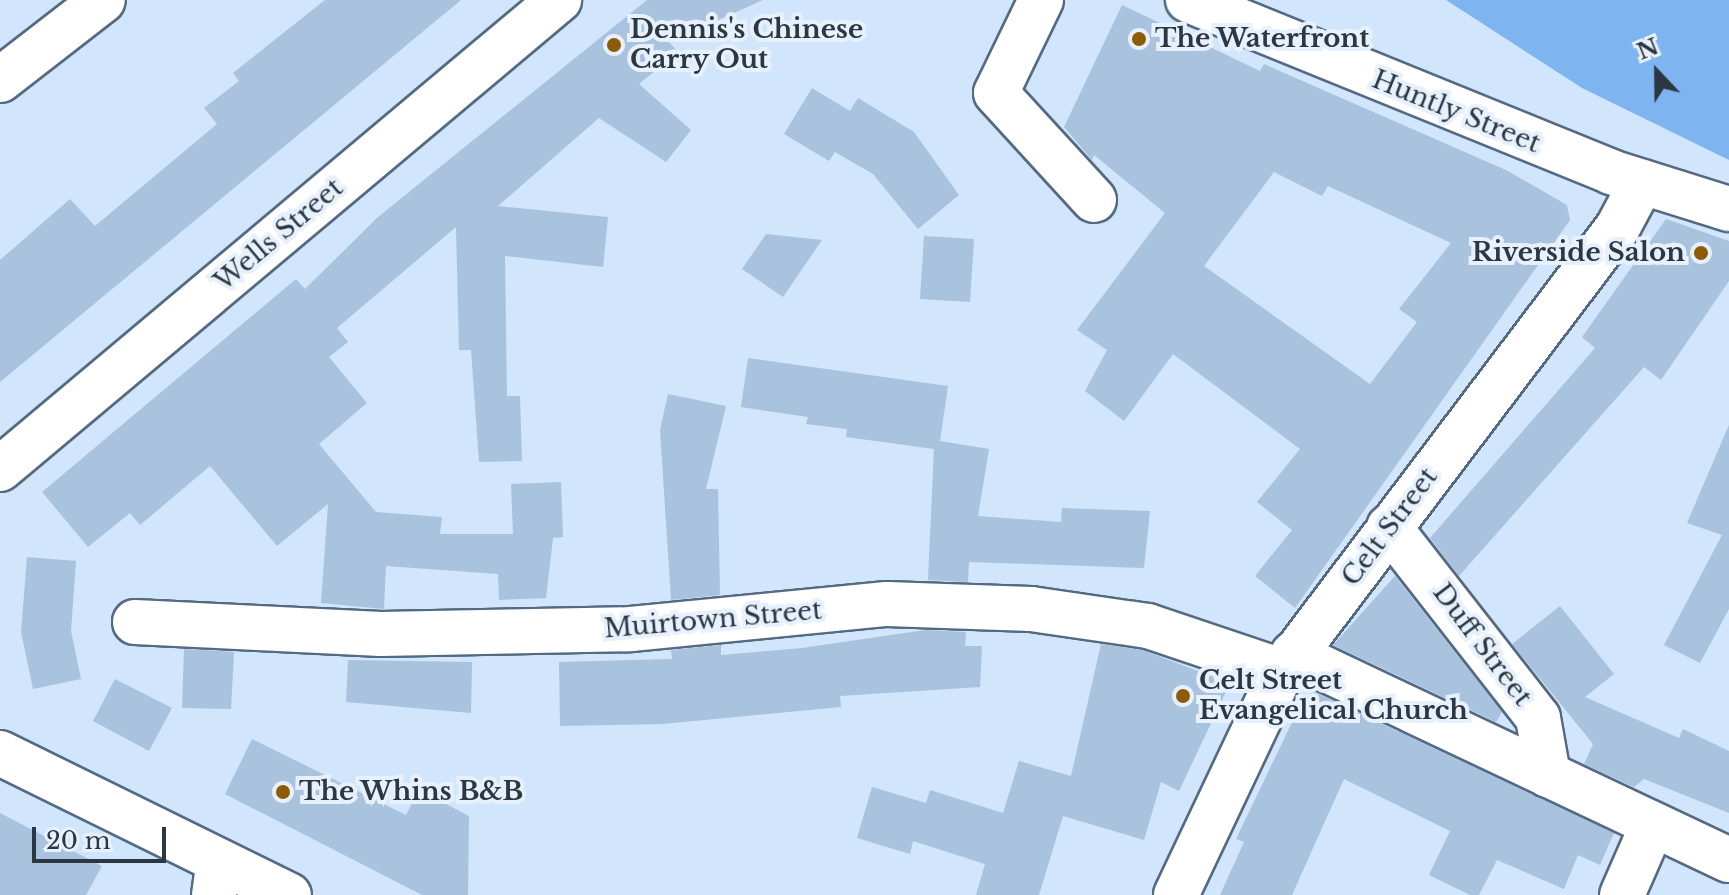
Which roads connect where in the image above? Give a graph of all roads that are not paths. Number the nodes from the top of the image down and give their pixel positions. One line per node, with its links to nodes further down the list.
1 (103, 0): 5 (main road)
2 (559, 0): 9 (main road, Wells Street)
3 (1041, 0): 7 (main road)
4 (1188, 0): 6 (main road, Huntly Street)
5 (0, 80)
6 (1642, 182): 8 (main road, Huntly Street); 10 (main road, Celt Street)
7 (1094, 200)
8 (1729, 209)
9 (0, 469)
10 (1389, 527): 12 (main road, Celt Street); 14 (main road, Duff Street)
11 (135, 622): 12 (main road, Muirtown Street)
12 (1288, 662): 14 (main road, Muirtown Street); 19 (main road, Celt Street)
13 (0, 753): 17 (main road)
14 (1548, 775): 15 (main road, Muirtown Street)
15 (1653, 824): 16 (main road, Muirtown Street); 20 (main road)
16 (1729, 860)
17 (217, 878): 18 (main road)
18 (289, 895)
19 (1176, 895)
20 (1622, 895)

